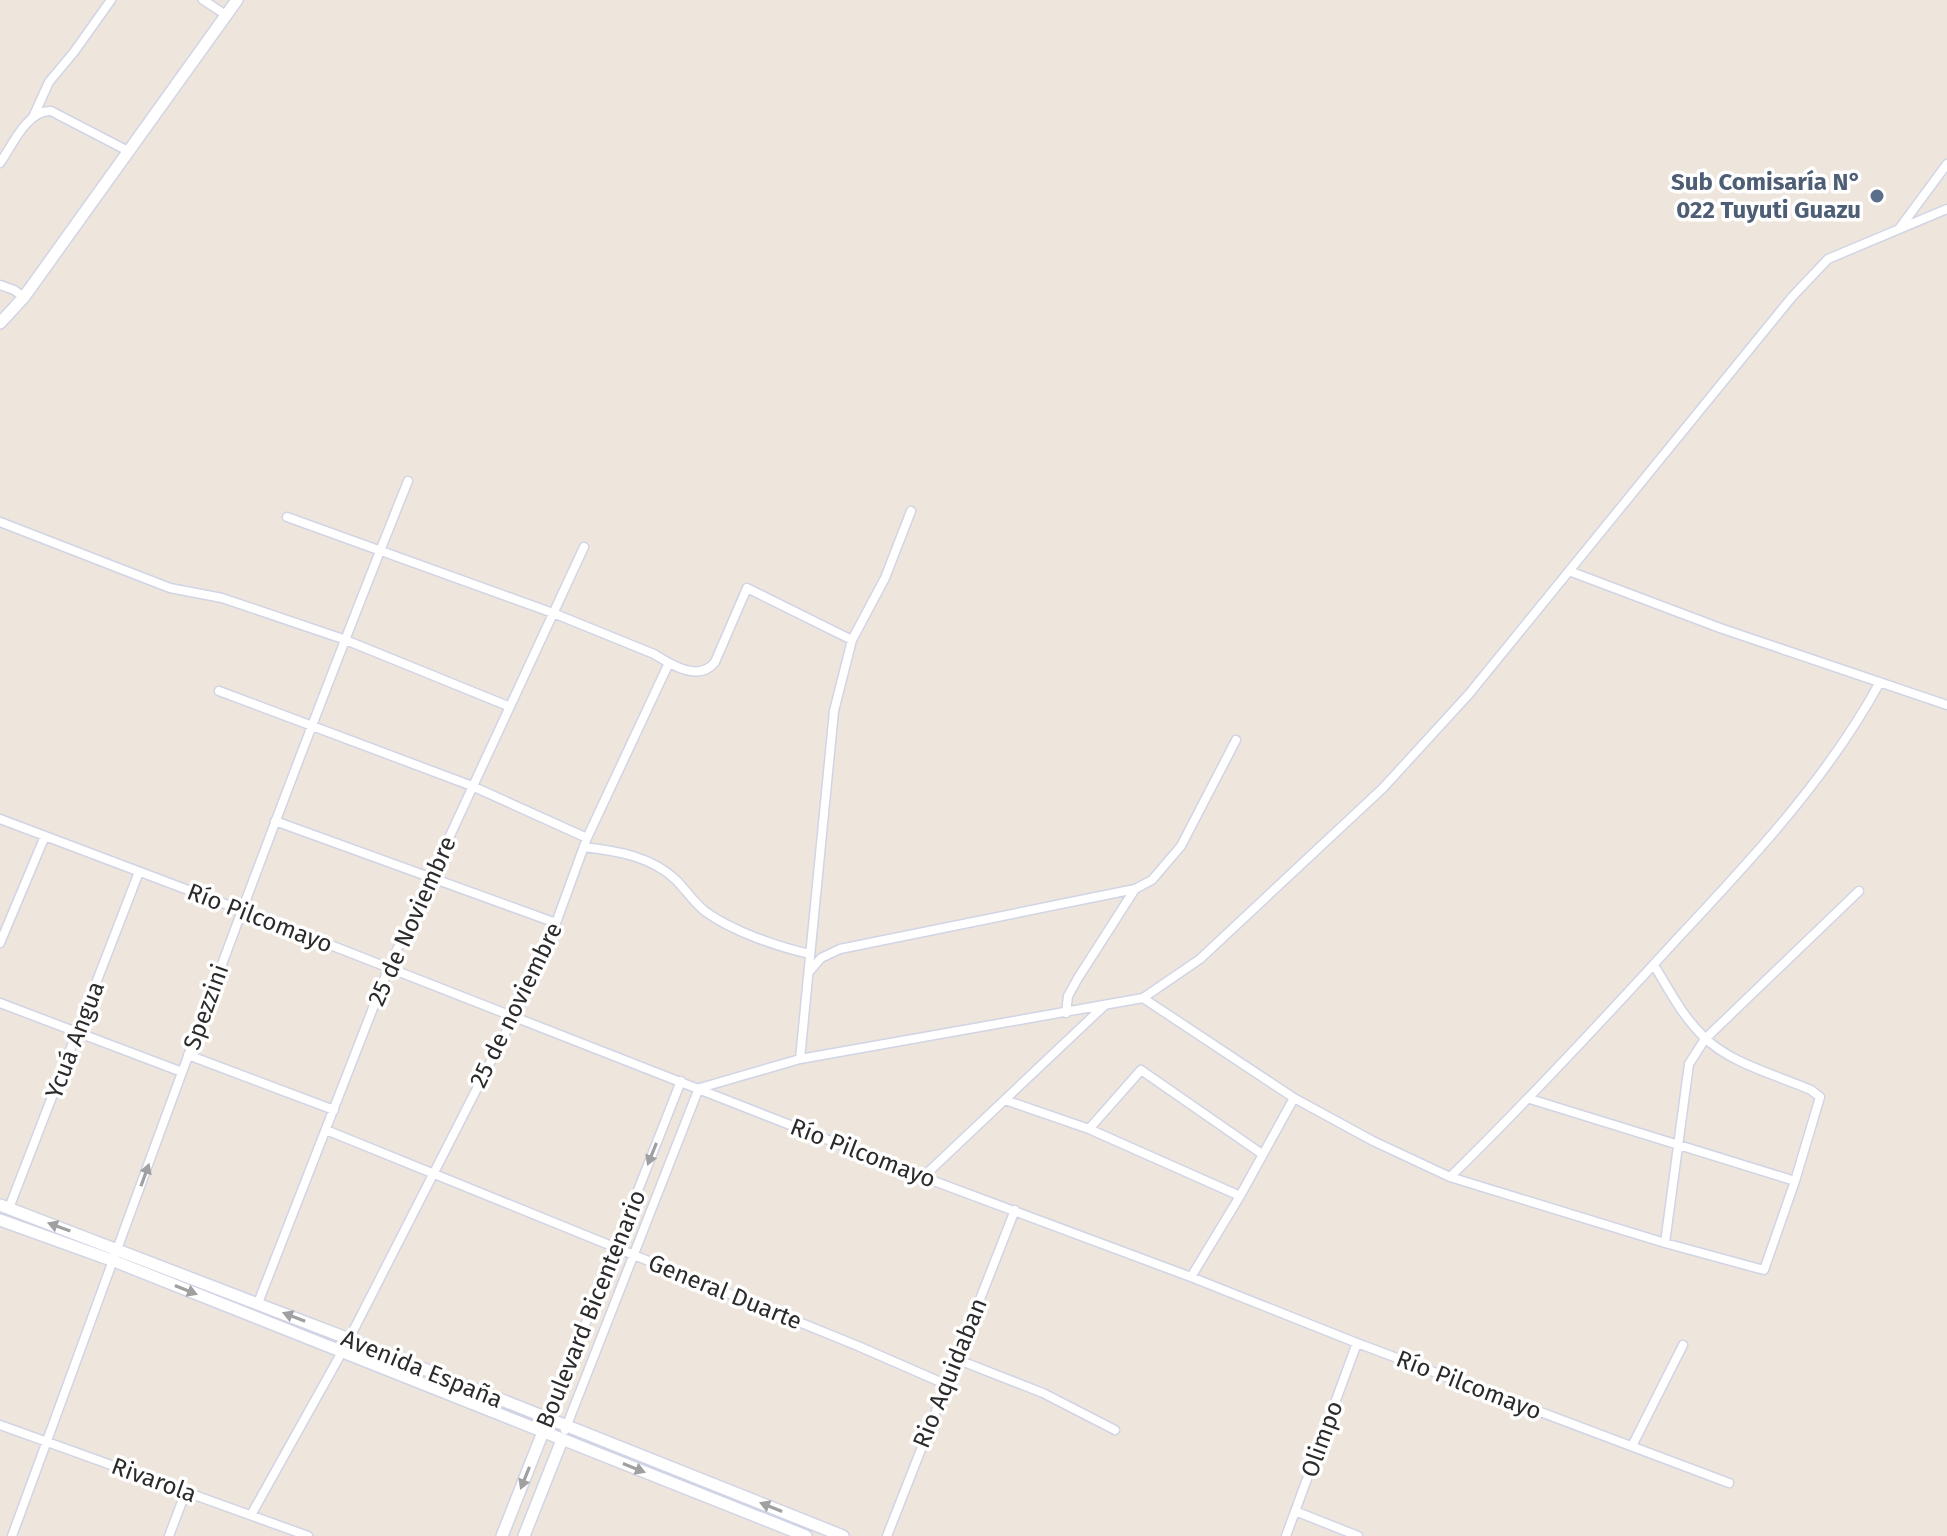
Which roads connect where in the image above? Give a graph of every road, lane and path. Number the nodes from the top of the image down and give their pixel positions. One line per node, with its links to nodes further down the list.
1 (111, 0): 5 (street)
2 (203, 0): 4 (street)
3 (237, 0): 4 (street)
4 (226, 15): 6 (street)
5 (34, 115): 6 (street); 7 (street)
6 (128, 151): 12 (street)
7 (0, 163)
8 (1947, 164): 10 (street)
9 (1947, 209): 10 (street)
10 (1899, 229): 20 (street)
11 (0, 285): 12 (street)
12 (24, 297): 13 (street)
13 (2, 315)
14 (408, 481): 19 (street, Spezzini)
15 (911, 511): 23 (street)
16 (287, 517): 19 (street)
17 (0, 522): 22 (street)
18 (584, 547): 21 (street, 25 de Noviembre)
19 (380, 551): 21 (street); 22 (street, Spezzini)
20 (1569, 571): 25 (street); 47 (street)
21 (553, 613): 24 (street); 28 (street, 25 de Noviembre)
22 (343, 639): 28 (street); 29 (street, Spezzini)
23 (852, 640): 24 (street); 43 (street)
24 (668, 665): 35 (street, 25 de noviembre)
25 (1880, 682): 27 (street); 44 (street)
26 (219, 691): 29 (street)
27 (1947, 705)
28 (508, 706): 31 (street, 25 de Noviembre)
29 (311, 726): 31 (street); 33 (street, Spezzini)
30 (1236, 740): 38 (street)
31 (472, 786): 35 (street); 37 (street, 25 de Noviembre)
32 (0, 819): 34 (street, Río Pilcomayo)
33 (275, 821): 37 (street); 40 (street, Spezzini)
34 (45, 836): 36 (street, Río Pilcomayo); 42 (street)
35 (586, 843): 41 (street, 25 de noviembre); 43 (street)
36 (139, 872): 40 (street, Río Pilcomayo); 52 (street, Ycuá Angua)
37 (430, 877): 41 (street); 45 (street, 25 de Noviembre)
38 (1135, 889): 46 (street); 50 (street)
39 (1859, 891): 53 (street)
40 (241, 910): 45 (street, Río Pilcomayo); 54 (street, Spezzini)
41 (556, 923): 51 (street, 25 de noviembre)
42 (0, 943)
43 (810, 954): 46 (street)
44 (1654, 965): 53 (street); 60 (street)
45 (389, 967): 51 (street, Río Pilcomayo); 62 (street, 25 de Noviembre)
46 (809, 973): 55 (street)
47 (1143, 998): 49 (street); 59 (street)
48 (0, 1003): 52 (street)
49 (1105, 1005): 50 (street); 61 (street)
50 (1066, 1013): 55 (street)
51 (514, 1016): 57 (street, Río Pilcomayo); 67 (street, 25 de noviembre)
52 (78, 1033): 56 (street); 72 (street, Ycuá Angua)
53 (1705, 1039): 65 (street); 70 (street)
54 (188, 1055): 56 (street, Spezzini); 62 (street)
55 (800, 1059): 58 (street)
56 (182, 1072): 77 (street, Spezzini, one-way to 56)
57 (681, 1081): 58 (street, Río Pilcomayo); 76 (street, Boulevard Bicentenario, one-way to 76)
58 (699, 1088): 68 (street, Río Pilcomayo); 78 (street, Boulevard Bicentenario)
59 (1294, 1098): 66 (street); 69 (street)
60 (1530, 1099): 65 (street); 69 (street)
61 (1005, 1100): 63 (street); 68 (street)
62 (334, 1110): 64 (street, 25 de Noviembre)
63 (1089, 1129): 66 (street); 71 (street)
64 (326, 1130): 67 (street, General Duarte); 81 (street, 25 de Noviembre)
65 (1678, 1145): 70 (street); 75 (street)
66 (1262, 1154): 71 (street)
67 (433, 1171): 76 (street, General Duarte); 82 (street, 25 de noviembre)
68 (923, 1177): 73 (street, Río Pilcomayo)
69 (1450, 1177): 75 (street)
70 (1795, 1181): 75 (street)
71 (1240, 1196): 80 (street)
72 (4, 1206): 77 (street, Avenida España, one-way to 72)
73 (1015, 1210): 80 (street, Río Pilcomayo); 86 (street, Rio Aquidaban)
74 (0, 1220): 79 (street, Avenida España)
75 (1665, 1243)
76 (616, 1247): 78 (street, General Duarte); 88 (street, Boulevard Bicentenario)
77 (119, 1249): 79 (street, Spezzini); 81 (street, Avenida España)
78 (634, 1255): 87 (street, General Duarte); 90 (street, Boulevard Bicentenario)
79 (114, 1261): 85 (street, Avenida España, one-way to 85); 94 (street, Spezzini)
80 (1191, 1277): 83 (street, Río Pilcomayo)
81 (258, 1303): 82 (street, Avenida España, one-way to 81)
82 (349, 1339): 88 (street, Avenida España)
83 (1357, 1343): 95 (street, Río Pilcomayo); 98 (street, Olimpo)
84 (1683, 1345): 95 (street)
85 (342, 1352): 92 (street, Avenida España); 99 (street)
86 (956, 1359): 87 (street, Rio Aquidaban); 91 (street)
87 (945, 1384): 107 (street, Rio Aquidaban)
88 (548, 1419): 90 (street, Avenida España); 92 (street, Boulevard Bicentenario)
89 (0, 1425): 94 (street, Rivarola)
90 (567, 1427): 93 (street, Boulevard Bicentenario); 106 (street, Avenida España, one-way to 90)
91 (1115, 1430)
92 (543, 1432): 93 (street, Avenida España); 103 (street, Boulevard Bicentenario, one-way to 103)
93 (562, 1440): 104 (street, Boulevard Bicentenario); 105 (street, Avenida España, one-way to 105)
94 (47, 1442): 97 (street, Rivarola); 100 (street, Spezzini)
95 (1632, 1446): 96 (street, Río Pilcomayo)
96 (1729, 1483)
97 (186, 1491): 99 (street, Rivarola); 101 (street)
98 (1295, 1511): 108 (street, Olimpo); 109 (street)
99 (251, 1515): 102 (street, Rivarola)
100 (12, 1536)
101 (169, 1536)
102 (308, 1536)
103 (502, 1536)
104 (524, 1536)
105 (806, 1536)
106 (843, 1536)
107 (887, 1536)
108 (1286, 1536)
109 (1358, 1536)

